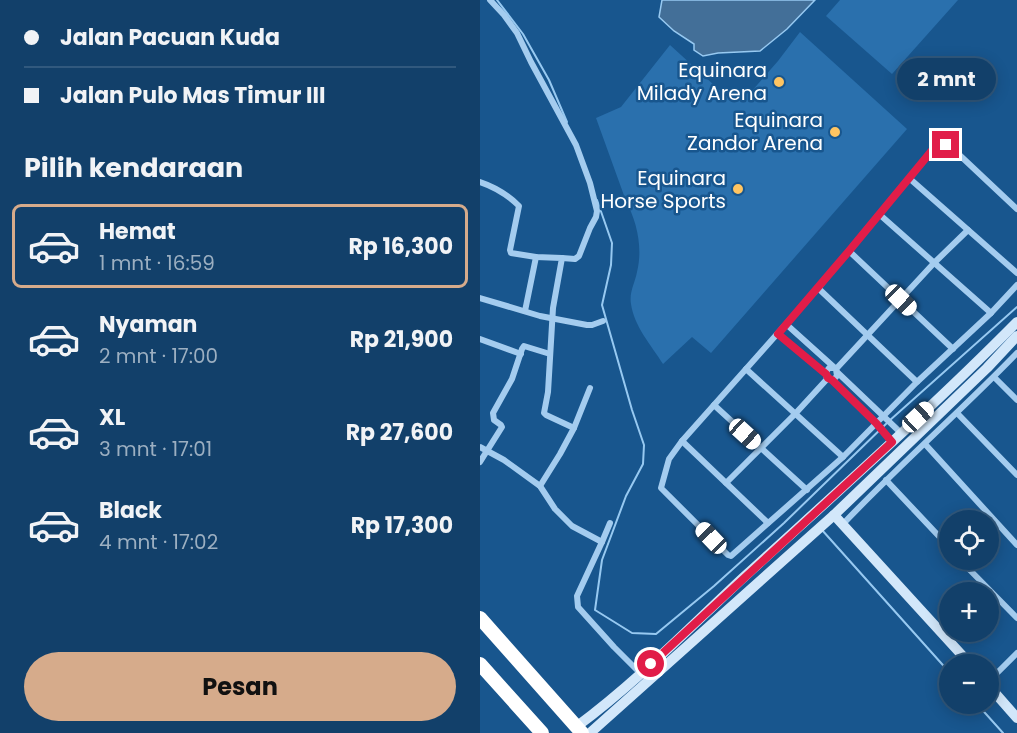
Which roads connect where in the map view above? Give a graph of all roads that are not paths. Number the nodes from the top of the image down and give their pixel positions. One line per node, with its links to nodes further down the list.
1 (490, 0): 9 (street)
2 (909, 178): 4 (street); 5 (street); 6 (street)
3 (480, 182): 8 (street)
4 (1017, 209)
5 (879, 214): 7 (street); 10 (street)
6 (968, 230): 10 (street); 11 (street)
7 (849, 251): 13 (street); 15 (street)
8 (536, 257): 9 (street); 16 (street)
9 (562, 258): 18 (street)
10 (934, 263): 15 (street); 17 (street)
11 (1017, 273)
12 (1017, 285): 17 (street)
13 (818, 288): 21 (street); 23 (street)
14 (480, 297): 16 (street)
15 (901, 300): 23 (street); 26 (street)
16 (525, 311): 18 (street)
17 (991, 313): 26 (street)
18 (552, 319): 19 (street); 29 (street)
19 (603, 321)
20 (1017, 322): 43 (street)
21 (786, 324): 22 (street); 31 (street)
22 (778, 334): 30 (street); 32 (street)
23 (868, 334): 31 (street); 34 (street)
24 (1017, 336): 57 (street)
25 (480, 339): 28 (street)
26 (952, 349): 34 (street)
27 (1017, 353): 33 (street)
28 (521, 354): 29 (street); 49 (street)
29 (550, 354): 42 (street)
30 (746, 369): 37 (street); 39 (street)
31 (835, 370): 32 (street); 40 (street)
32 (828, 377): 39 (street); 41 (street)
33 (994, 377): 36 (street); 38 (street)
34 (918, 382): 40 (street)
35 (590, 388): 42 (street)
36 (1017, 400)
37 (714, 405): 45 (street); 48 (street)
38 (957, 413): 46 (street); 52 (street)
39 (795, 414): 48 (street); 50 (street)
40 (885, 417): 41 (street); 43 (street)
41 (878, 425): 44 (street); 50 (street)
42 (574, 428): 55 (street)
43 (899, 431): 44 (street)
44 (891, 440): 71 (street)
45 (682, 441): 54 (street); 59 (street)
46 (925, 444): 53 (street); 63 (street)
47 (480, 447): 49 (street)
48 (760, 447): 54 (street); 56 (street)
49 (488, 451): 51 (street); 55 (street)
50 (843, 457): 56 (street)
51 (480, 462)
52 (1017, 475)
53 (886, 480): 60 (street); 61 (street)
54 (726, 483): 59 (street)
55 (540, 486): 62 (street)
56 (807, 490): 59 (street)
57 (830, 518): 60 (street); 71 (street)
58 (610, 523): 62 (street)
59 (768, 523)
60 (843, 524): 68 (street)
61 (939, 536)
62 (602, 542): 71 (street)
63 (1017, 545)
64 (970, 570): 66 (street)
65 (480, 618): 74 (highway)
66 (1017, 618)
67 (1017, 653): 70 (street)
68 (961, 654)
69 (480, 664): 75 (highway)
70 (999, 672)
71 (644, 677): 74 (street); 76 (street)
72 (999, 696): 73 (street)
73 (1017, 718)
74 (579, 730)
75 (542, 733)
76 (590, 733)

